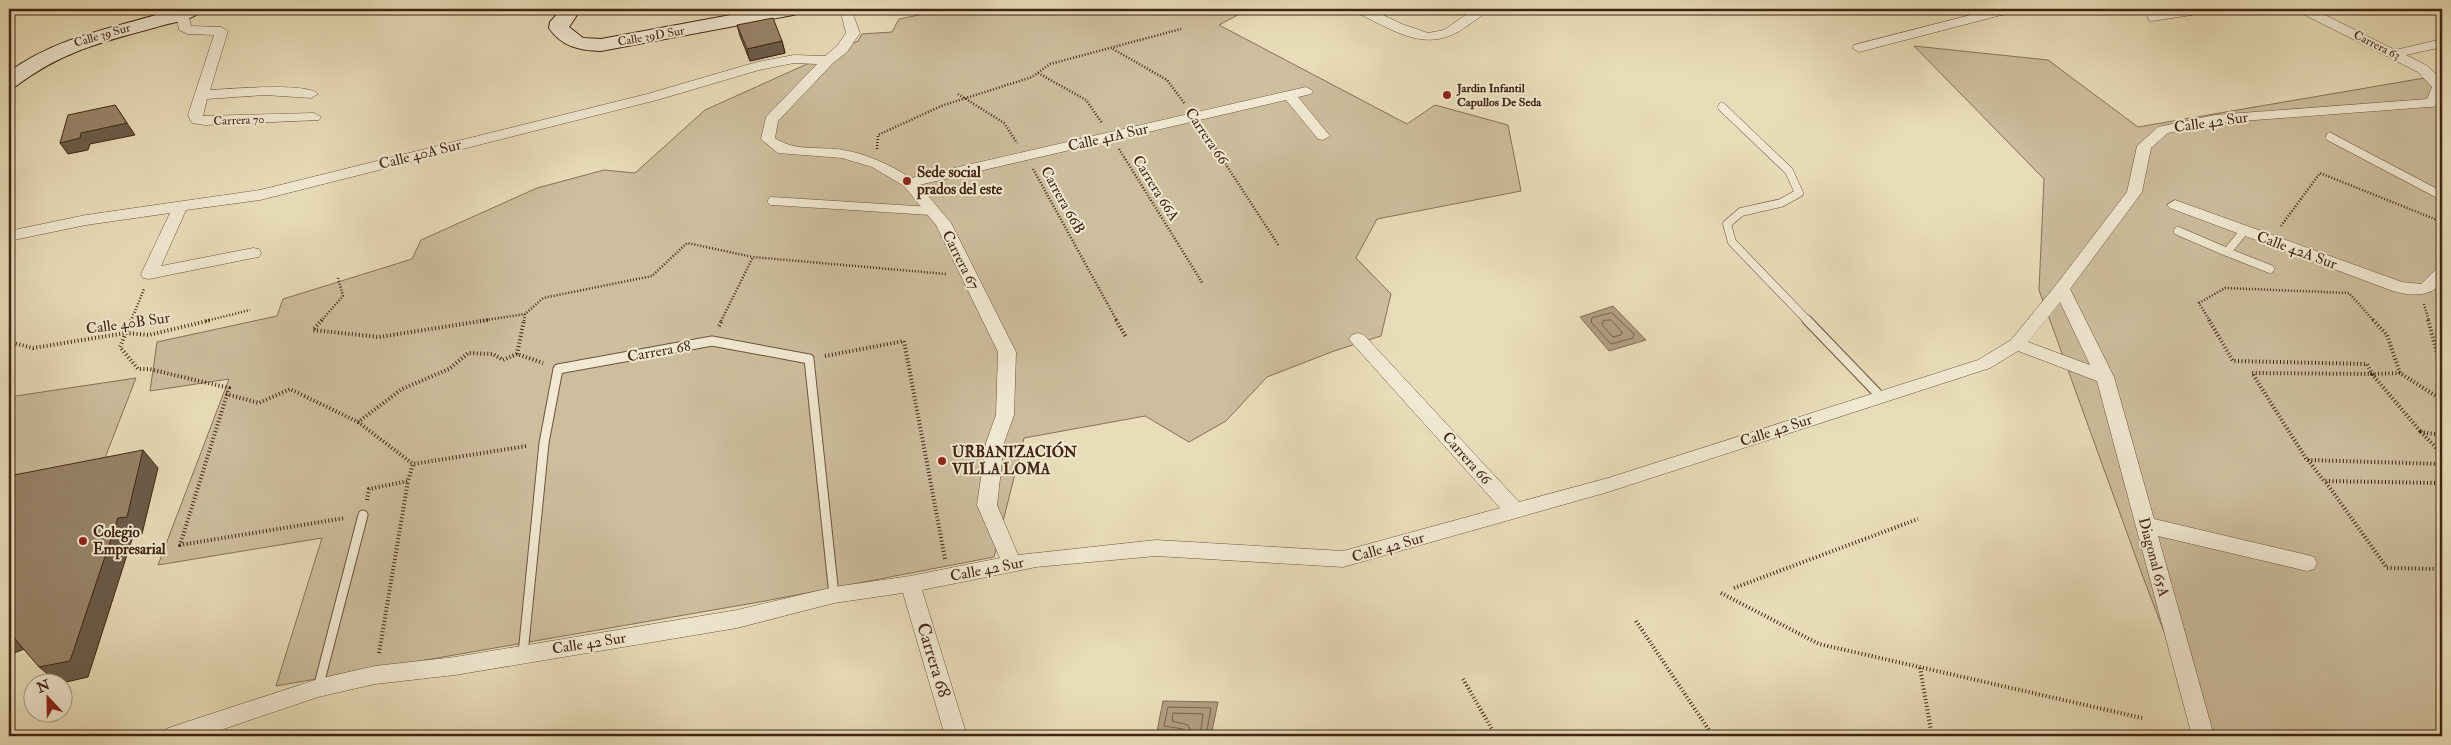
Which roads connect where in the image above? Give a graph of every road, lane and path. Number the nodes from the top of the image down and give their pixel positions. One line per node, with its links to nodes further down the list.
1 (256, 9): 9 (path)
2 (572, 9): 3 (main road, Calle 39D Sur)
3 (793, 9)
4 (842, 9): 17 (street, Carrera 67)
5 (1360, 9): 6 (street)
6 (1482, 9)
7 (2008, 9): 14 (street)
8 (2304, 9): 16 (street, Carrera 63)
9 (188, 11): 21 (main road, Calle 39 Sur); 25 (street, Carrera 70)
10 (2191, 11): 11 (lane)
11 (2152, 17)
12 (1181, 29): 15 (path)
13 (2442, 43): 16 (street)
14 (1859, 48)
15 (1113, 49): 19 (path); 31 (path, Carrera 66)
16 (2395, 54): 18 (street, Carrera 63)
17 (828, 60): 36 (street, Carrera 67); 41 (street, Calle 40A Sur)
18 (2422, 69): 20 (street, Carrera 63); 28 (street, Carrera 63)
19 (1038, 73): 27 (path); 32 (path, Carrera 66A)
20 (2442, 73)
21 (9, 82)
22 (1306, 91): 26 (street, Calle 41A Sur)
23 (311, 94): 25 (street)
24 (958, 94): 27 (path, Carrera 66B)
25 (202, 95): 30 (street, Carrera 70)
26 (1289, 95): 31 (street, Calle 41A Sur); 33 (street)
27 (963, 98): 35 (path, Carrera 66B); 36 (path)
28 (2437, 103): 58 (street, Calle 42 Sur)
29 (1722, 107): 76 (lane)
30 (314, 117)
31 (1195, 117): 32 (street, Calle 41A Sur); 48 (path, Carrera 66)
32 (1111, 136): 35 (street, Calle 41A Sur); 57 (path, Carrera 66A)
33 (1323, 136)
34 (2330, 137): 38 (lane)
35 (1026, 156): 37 (street, Calle 41A Sur); 63 (path, Carrera 66B)
36 (877, 164): 37 (street, Carrera 67)
37 (909, 183): 42 (street, Carrera 67)
38 (2442, 196)
39 (772, 201): 42 (lane)
40 (2176, 205): 44 (street, Calle 42A Sur)
41 (180, 206): 46 (street, Calle 40A Sur); 54 (street)
42 (931, 211): 55 (street, Carrera 67)
43 (2442, 222): 47 (path)
44 (2245, 230): 47 (street, Calle 42A Sur); 49 (lane)
45 (2178, 231): 49 (lane)
46 (9, 236)
47 (2270, 240): 59 (street, Calle 42A Sur)
48 (1279, 246)
49 (2227, 252): 52 (lane)
50 (253, 253): 54 (street)
51 (753, 257): 55 (path); 61 (path); 65 (path)
52 (2270, 269)
53 (2442, 273): 59 (street)
54 (149, 274): 62 (path)
55 (970, 276): 94 (street, Carrera 67)
56 (338, 278): 61 (path)
57 (1203, 284)
58 (2062, 289): 67 (street, Calle 42 Sur); 74 (street, Diagonal 65A)
59 (2420, 291): 71 (path)
60 (250, 310): 62 (path, Calle 40B Sur)
61 (525, 314): 68 (path)
62 (126, 333): 66 (path, Calle 40B Sur); 75 (path)
63 (1126, 337)
64 (1358, 339): 89 (street, Carrera 66)
65 (712, 341): 69 (lane, Carrera 68); 70 (lane, Carrera 68)
66 (9, 342)
67 (2017, 344): 74 (street); 76 (street, Calle 42 Sur)
68 (517, 354): 70 (path); 78 (path)
69 (809, 359): 96 (path); 100 (lane)
70 (558, 369): 81 (lane)
71 (2442, 371)
72 (2400, 373): 73 (path); 73 (path); 77 (path)
73 (2372, 374): 79 (path); 83 (path)
74 (2105, 377): 92 (street, Diagonal 65A)
75 (226, 394): 78 (path); 90 (path)
76 (1881, 397): 89 (street, Calle 42 Sur)
77 (2442, 400)
78 (358, 422): 84 (path)
79 (2421, 432): 80 (path); 82 (path)
80 (2442, 435)
81 (544, 443): 84 (path); 102 (lane)
82 (2442, 454)
83 (2307, 460): 85 (path); 87 (path)
84 (413, 464): 86 (path)
85 (2442, 464)
86 (408, 481): 90 (path); 104 (path)
87 (2325, 481): 88 (path); 95 (path)
88 (2442, 484)
89 (1515, 511): 94 (street, Calle 42 Sur)
90 (363, 515): 106 (lane)
91 (1918, 519): 98 (path)
92 (2145, 525): 93 (street); 113 (street, Diagonal 65A)
93 (2307, 563)
94 (1012, 564): 96 (street, Calle 42 Sur)
95 (2442, 569)
96 (948, 576): 97 (street, Calle 42 Sur)
97 (910, 584): 100 (street, Calle 42 Sur); 109 (street, Carrera 68)
98 (1734, 588)
99 (1721, 593): 103 (path)
100 (834, 595): 102 (street, Calle 42 Sur)
101 (1636, 621): 111 (path)
102 (523, 654): 104 (street, Calle 42 Sur)
103 (1920, 668): 107 (path); 112 (path)
104 (375, 675): 106 (street, Calle 42 Sur)
105 (1463, 679): 110 (path)
106 (318, 688): 108 (street, Calle 42 Sur)
107 (2142, 718)
108 (174, 736)
109 (956, 736)
110 (1496, 736)
111 (1714, 736)
112 (1932, 736)
113 (2203, 736)

